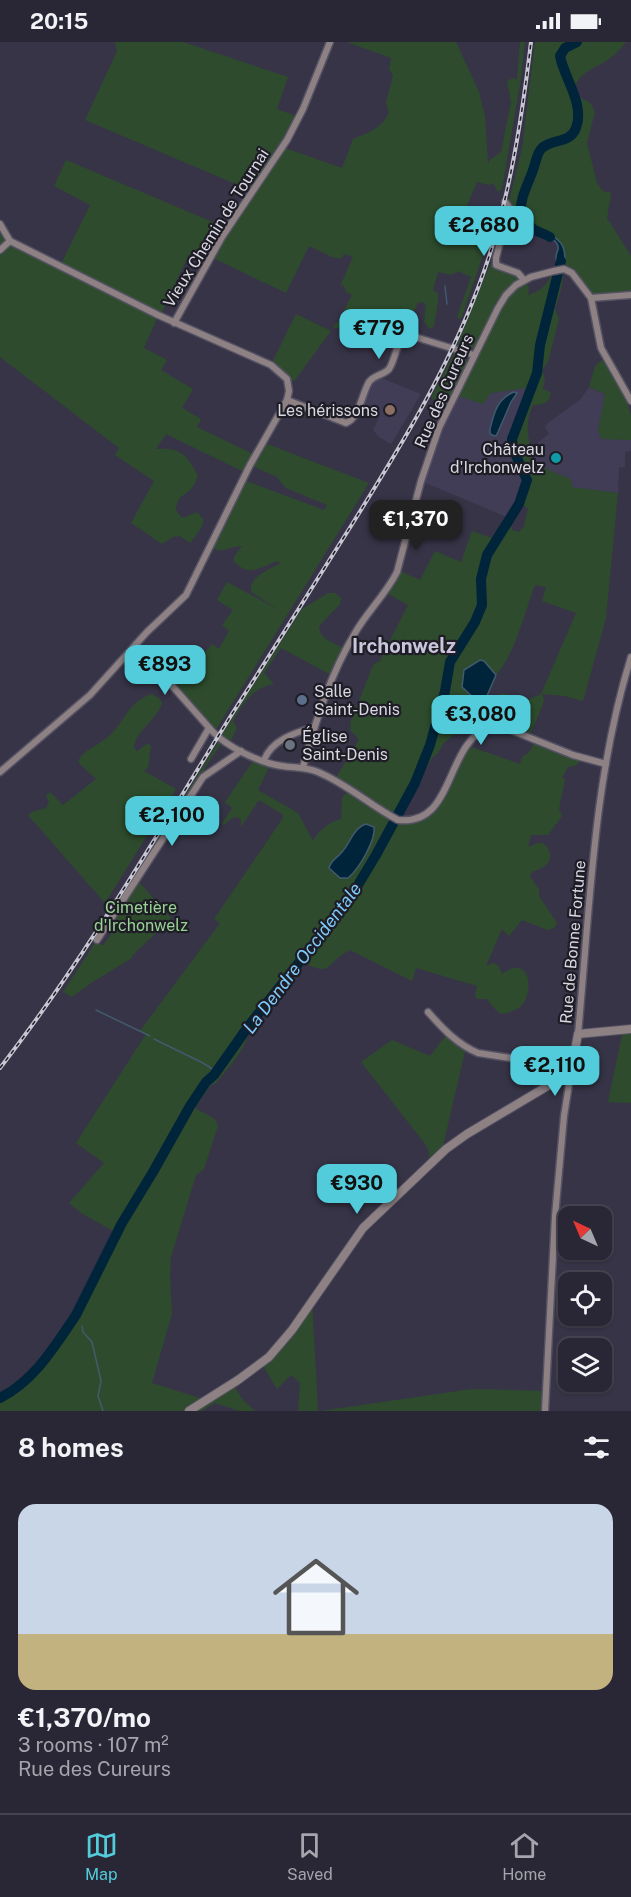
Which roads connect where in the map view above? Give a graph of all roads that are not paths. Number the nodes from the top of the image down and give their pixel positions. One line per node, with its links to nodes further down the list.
1 (330, 42): 9 (street, Vieux Chemin de Tournai)
2 (505, 202): 6 (street)
3 (0, 224): 4 (street)
4 (10, 241): 5 (street); 9 (street)
5 (0, 250)
6 (524, 280): 8 (street, Rue des Cureurs); 10 (street, Rue des Cureurs)
7 (631, 295): 8 (street)
8 (591, 298): 12 (street)
9 (174, 322): 11 (street, Vieux Chemin de Tournai)
10 (474, 355): 11 (street); 15 (street, Rue des Cureurs)
11 (287, 400): 13 (street)
12 (631, 401)
13 (136, 645): 16 (street); 22 (street)
14 (631, 657): 20 (street, Rue de Bonne Fortune)
15 (314, 727): 19 (street); 21 (street, Rue des Cureurs)
16 (209, 728): 17 (street); 18 (street)
17 (242, 751): 19 (street); 23 (street)
18 (190, 759)
19 (264, 760): 21 (street)
20 (606, 764): 21 (street); 26 (street, Rue de Bonne Fortune)
21 (303, 767)
22 (0, 772)
23 (97, 940)
24 (428, 1012): 27 (street)
25 (631, 1029): 26 (street)
26 (578, 1034): 27 (street, Rue de Bonne Fortune)
27 (571, 1072): 28 (street); 29 (street, Rue de Bonne Fortune)
28 (189, 1411)
29 (545, 1411)

